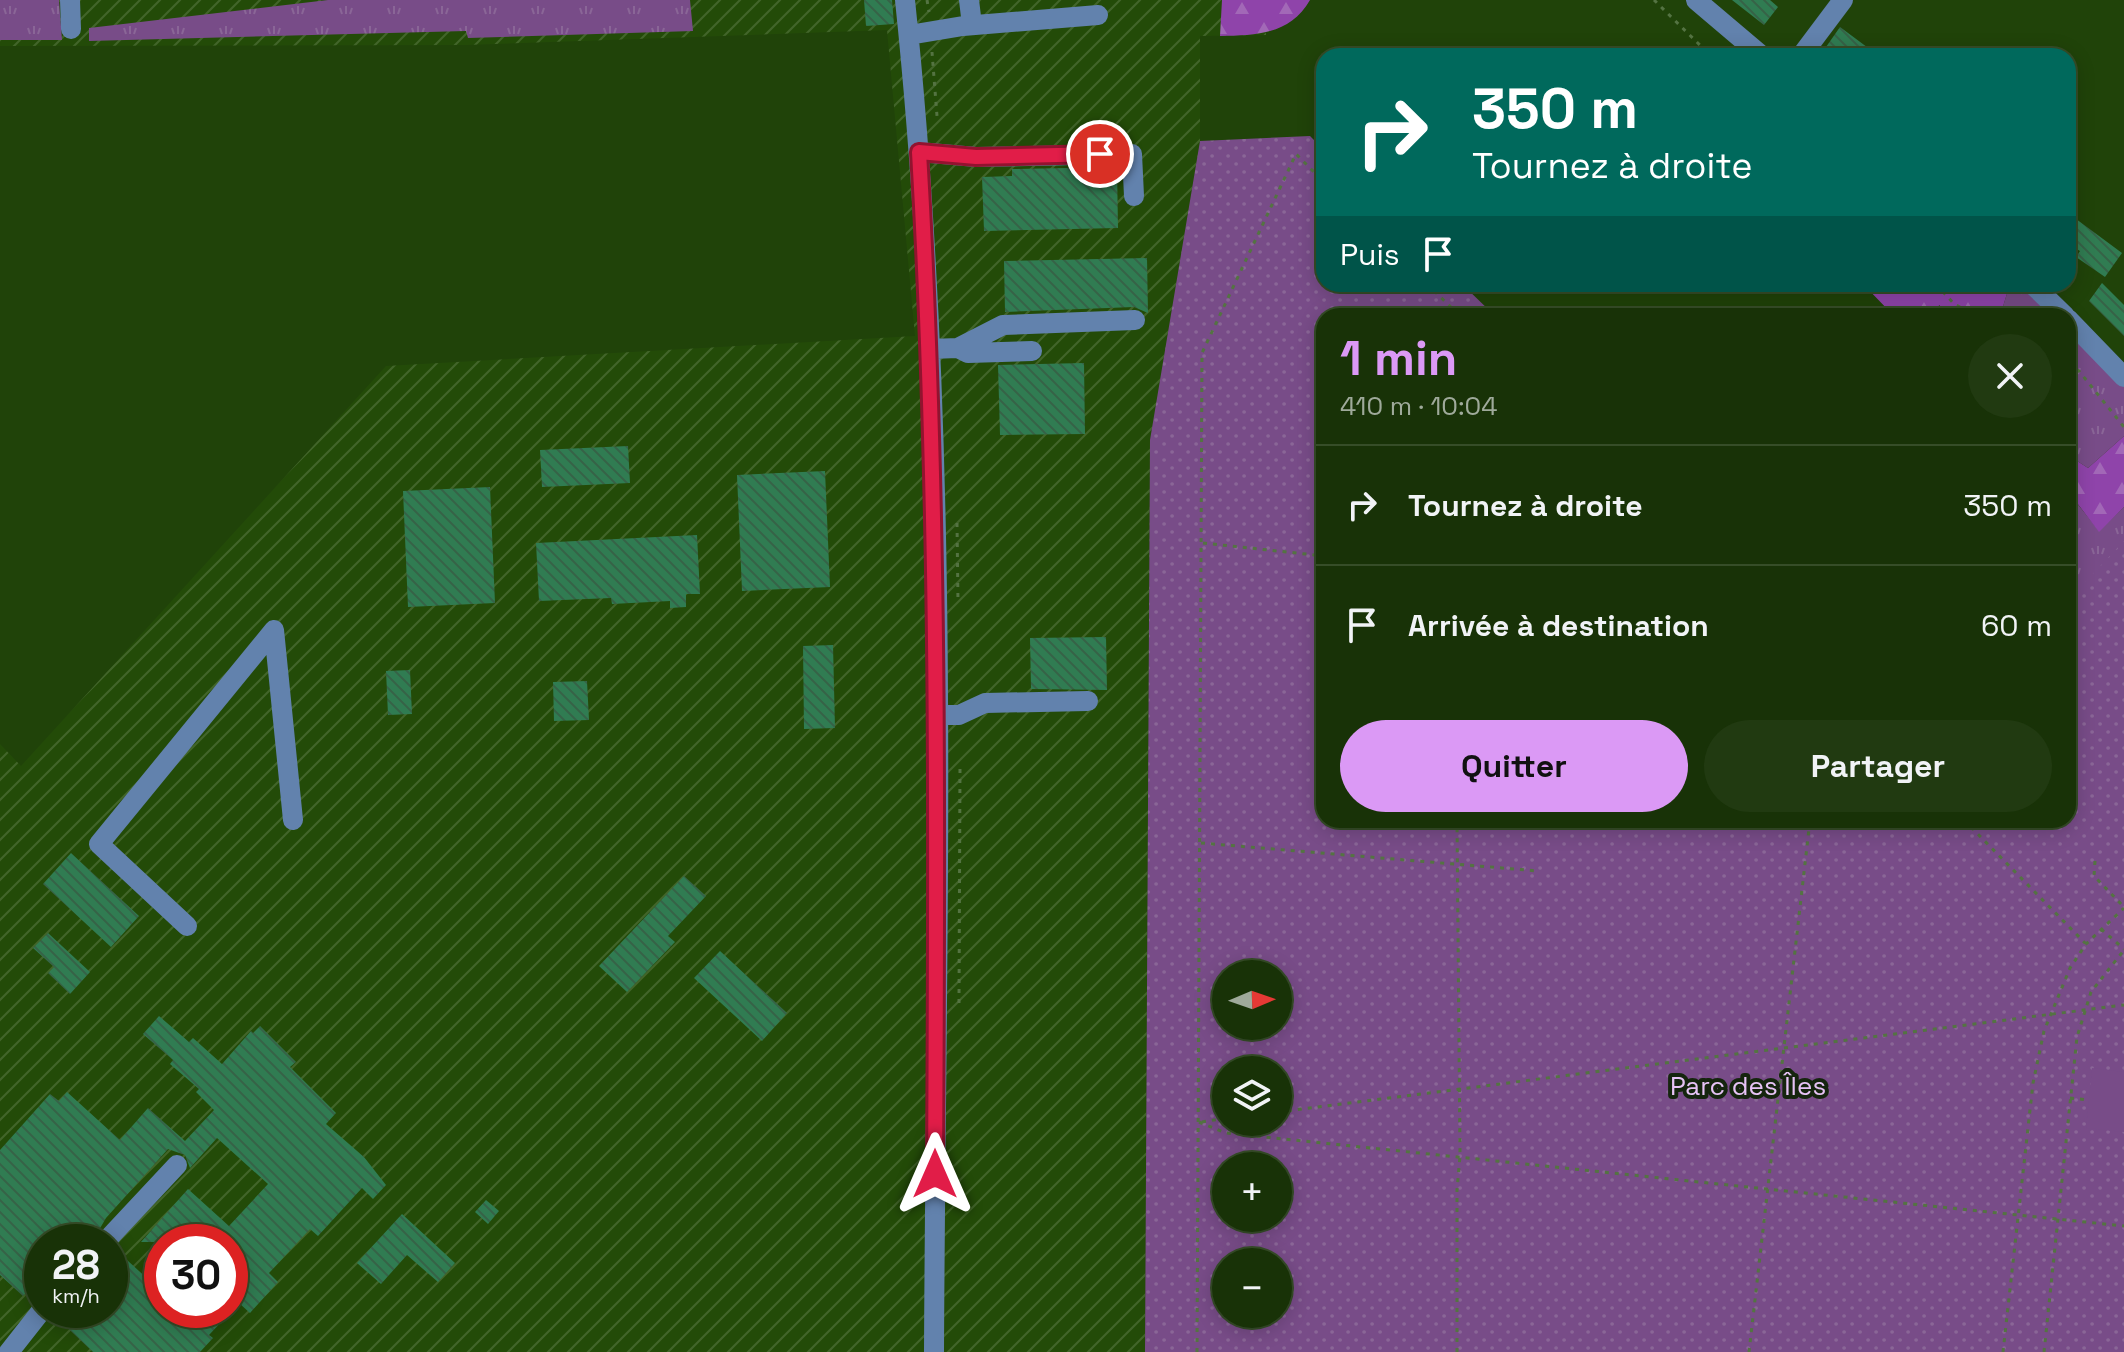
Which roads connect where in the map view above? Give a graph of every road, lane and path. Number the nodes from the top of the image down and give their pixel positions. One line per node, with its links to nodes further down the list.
1 (70, 0): 9 (street)
2 (905, 0): 10 (street)
3 (969, 0): 8 (street)
4 (1654, 0): 11 (path)
5 (1696, 0): 12 (street)
6 (1843, 0): 13 (street)
7 (1098, 15): 8 (street)
8 (972, 25): 10 (street)
9 (71, 29)
10 (909, 35): 14 (street)
11 (1703, 48)
12 (1753, 48)
13 (1807, 48)
14 (919, 152): 16 (street); 26 (street)
15 (1316, 174): 31 (path)
16 (1134, 196)
17 (1435, 292): 20 (path)
18 (1943, 292): 21 (path)
19 (2040, 292): 22 (street)
20 (1452, 308)
21 (1962, 308)
22 (2057, 308)
23 (1135, 320): 25 (street)
24 (2076, 326): 29 (street)
25 (958, 348): 26 (street); 27 (street)
26 (930, 349): 34 (street)
27 (1032, 351)
28 (2076, 369): 30 (path)
29 (2124, 377)
30 (2124, 427)
31 (1203, 543): 32 (path); 39 (path)
32 (1316, 555)
33 (1088, 701): 34 (street)
34 (937, 715): 67 (street)
35 (293, 820): 44 (street)
36 (1457, 828): 41 (path)
37 (1809, 828): 51 (path)
38 (1972, 828): 46 (path)
39 (1201, 843): 41 (path); 57 (path)
40 (2095, 861): 43 (path)
41 (1457, 867): 42 (path); 52 (path)
42 (1538, 871)
43 (2124, 908): 45 (path)
44 (187, 926)
45 (2101, 929): 46 (path); 47 (path)
46 (2086, 944): 50 (path)
47 (2124, 950): 49 (path)
48 (2124, 1005): 49 (path)
49 (2084, 1011): 50 (path); 53 (path)
50 (2049, 1016): 51 (path); 61 (path)
51 (1783, 1050): 52 (path); 60 (path)
52 (1458, 1088): 55 (path); 58 (path)
53 (2070, 1098): 54 (path); 62 (path)
54 (2088, 1100)
55 (1292, 1110)
56 (1212, 1120): 57 (path)
57 (1199, 1122): 58 (path); 68 (path)
58 (1460, 1156): 60 (path); 69 (path)
59 (177, 1165): 63 (street)
60 (1766, 1190): 61 (path); 70 (path)
61 (2016, 1216): 62 (path); 71 (path)
62 (2059, 1218): 64 (path); 72 (path)
63 (122, 1224)
64 (2124, 1226)
65 (28, 1328): 66 (street)
66 (9, 1352)
67 (934, 1352)
68 (1197, 1352)
69 (1457, 1352)
70 (1749, 1352)
71 (2003, 1352)
72 (2044, 1352)

